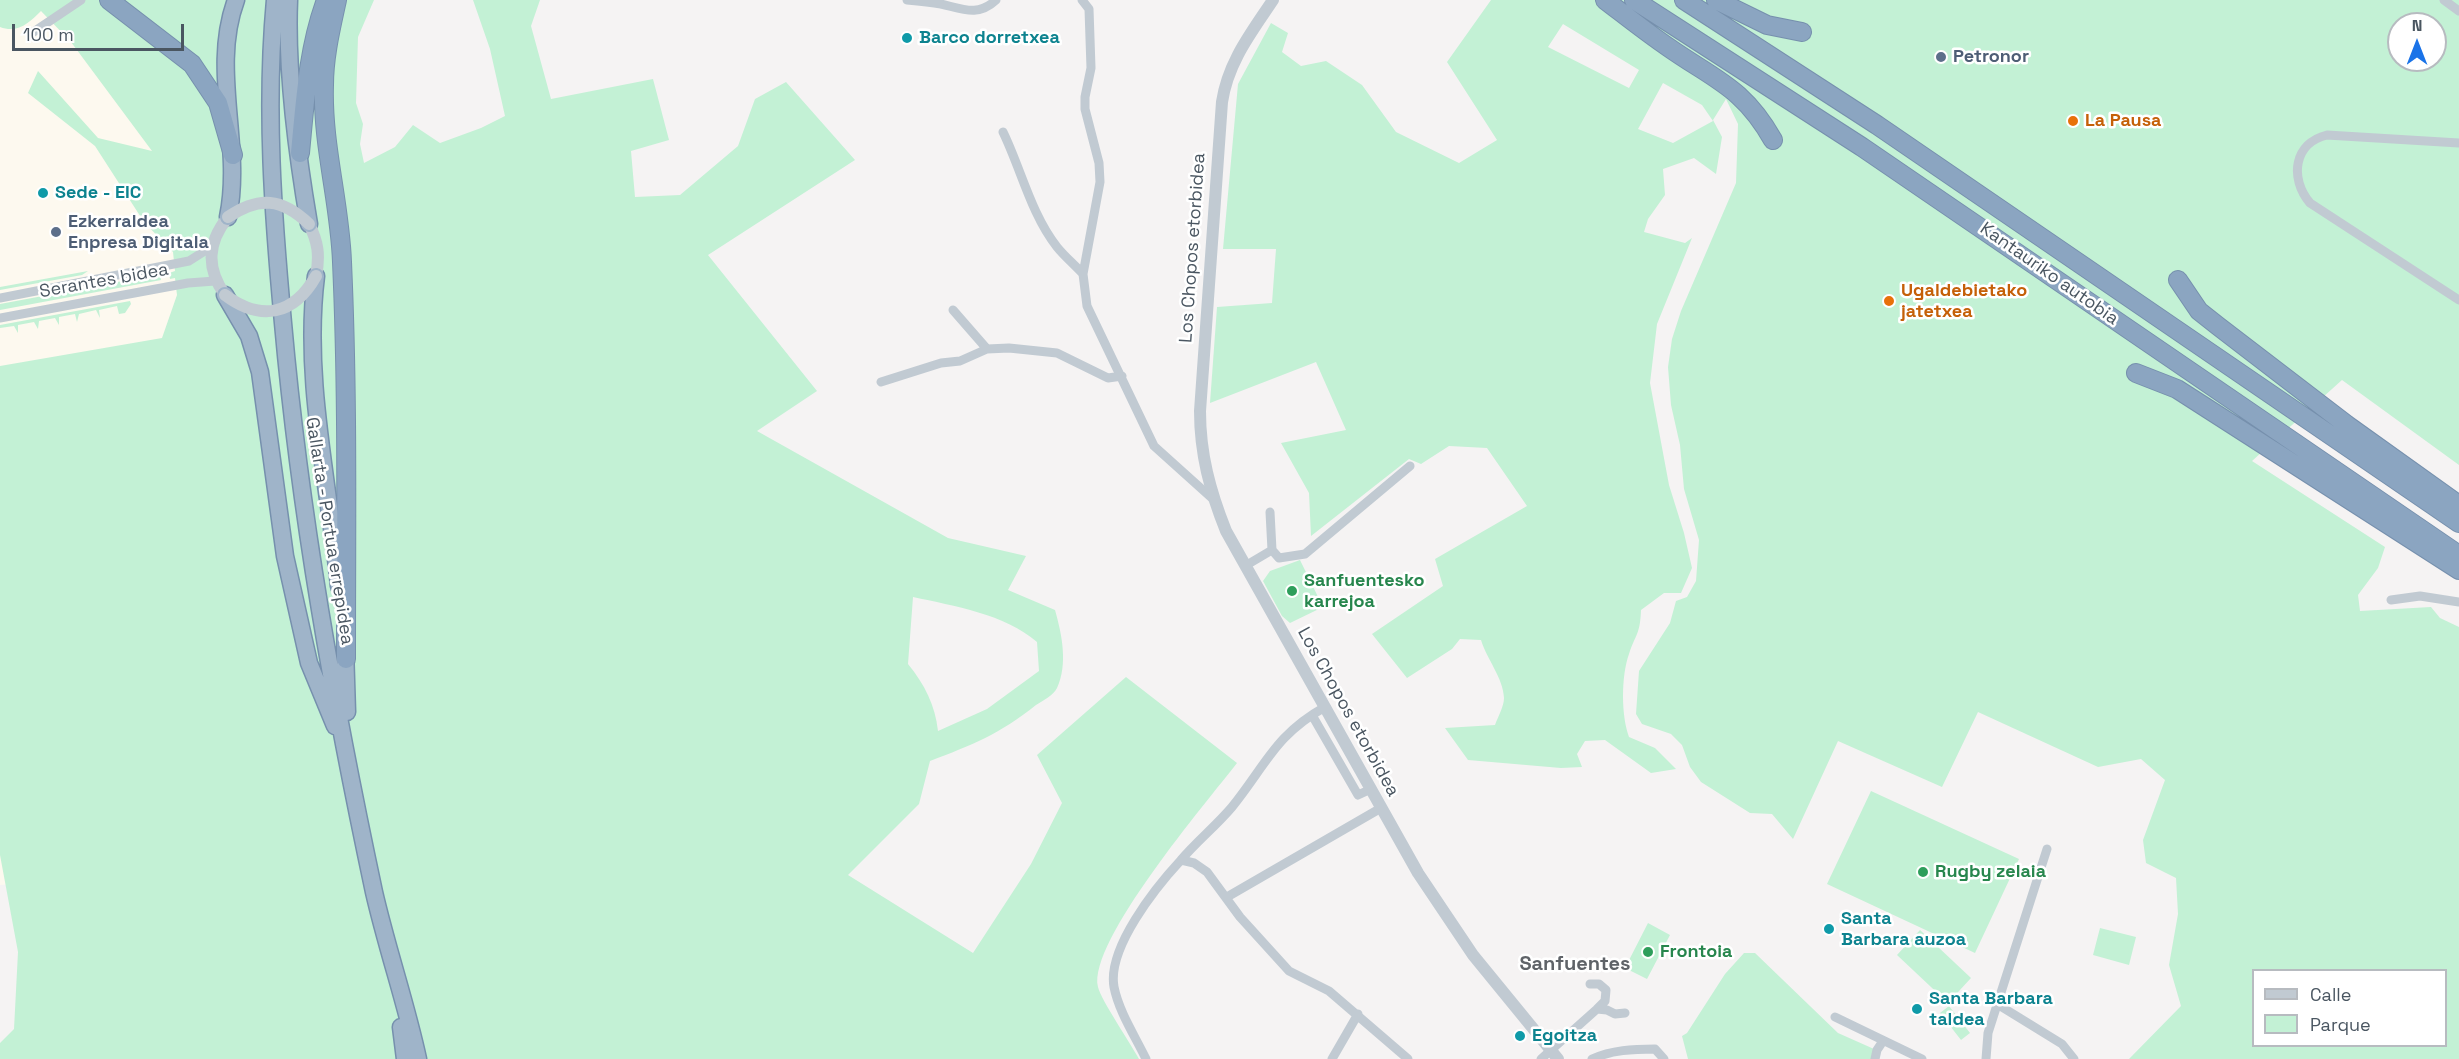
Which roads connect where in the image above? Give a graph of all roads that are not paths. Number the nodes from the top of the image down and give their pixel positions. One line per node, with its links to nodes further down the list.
1 (81, 0): 21 (street)
2 (109, 0): 26 (highway)
3 (236, 0): 26 (highway)
4 (275, 0): 57 (highway, Gallarta - Portua errepidea)
5 (289, 0): 25 (highway)
6 (326, 0): 25 (highway)
7 (337, 0): 54 (highway)
8 (907, 0): 9 (street)
9 (996, 0)
10 (1082, 0): 18 (street)
11 (1096, 0): 18 (street)
12 (1273, 0): 44 (street, Los Chopos etorbidea)
13 (1605, 0): 23 (highway)
14 (1634, 0): 49 (highway, Kantauriko autobia)
15 (1684, 0): 47 (highway, Kantauriko autobia)
16 (1716, 0): 20 (highway)
17 (2444, 0): 19 (street)
18 (1089, 9): 30 (street)
19 (2459, 11)
20 (1802, 32)
21 (32, 33)
22 (1004, 132): 30 (street)
23 (1773, 140)
24 (2459, 143): 36 (street)
25 (300, 153): 28 (highway)
26 (233, 155): 27 (highway)
27 (228, 217): 28 (street, bridge); 29 (street)
28 (309, 224): 31 (street)
29 (211, 247): 33 (street); 35 (street, Serantes bidea)
30 (1083, 274): 41 (street)
31 (316, 276): 34 (street, bridge); 54 (highway)
32 (2178, 280): 45 (highway)
33 (215, 281): 34 (street); 38 (street, Serantes bidea)
34 (225, 295): 57 (highway)
35 (0, 298)
36 (2459, 300)
37 (953, 310): 39 (street)
38 (0, 318)
39 (987, 349): 41 (street); 42 (street)
40 (2136, 373): 51 (highway)
41 (1122, 376): 44 (street)
42 (881, 382)
43 (1410, 466): 48 (street)
44 (1214, 500): 50 (street, Los Chopos etorbidea)
45 (2459, 505)
46 (1270, 512): 48 (street)
47 (2459, 523)
48 (1272, 550): 50 (street)
49 (2459, 555)
50 (1245, 566): 55 (street, Los Chopos etorbidea)
51 (2459, 570)
52 (2391, 600): 53 (street)
53 (2459, 602)
54 (346, 659): 57 (highway)
55 (1325, 707): 56 (street); 58 (street, Los Chopos etorbidea)
56 (1312, 715): 58 (street); 61 (street)
57 (348, 758): 71 (highway, Gallarta - Portua errepidea)
58 (1371, 789): 59 (street, Los Chopos etorbidea)
59 (1381, 808): 62 (street); 70 (street, Los Chopos etorbidea)
60 (2047, 849): 64 (street)
61 (1181, 860): 62 (street); 72 (street)
62 (1227, 897): 67 (street)
63 (1590, 984): 65 (street)
64 (1997, 1004): 80 (street); 81 (street)
65 (1597, 1009): 66 (street); 70 (street)
66 (1625, 1013)
67 (1358, 1014): 73 (street); 74 (street)
68 (1835, 1017): 69 (street)
69 (1883, 1041): 78 (street); 79 (street)
70 (1554, 1055): 75 (street)
71 (416, 1057)
72 (1146, 1059)
73 (1332, 1059)
74 (1408, 1059)
75 (1540, 1059)
76 (1592, 1059): 77 (street)
77 (1664, 1059)
78 (1875, 1059)
79 (1922, 1059)
80 (1986, 1059)
81 (2074, 1059)

